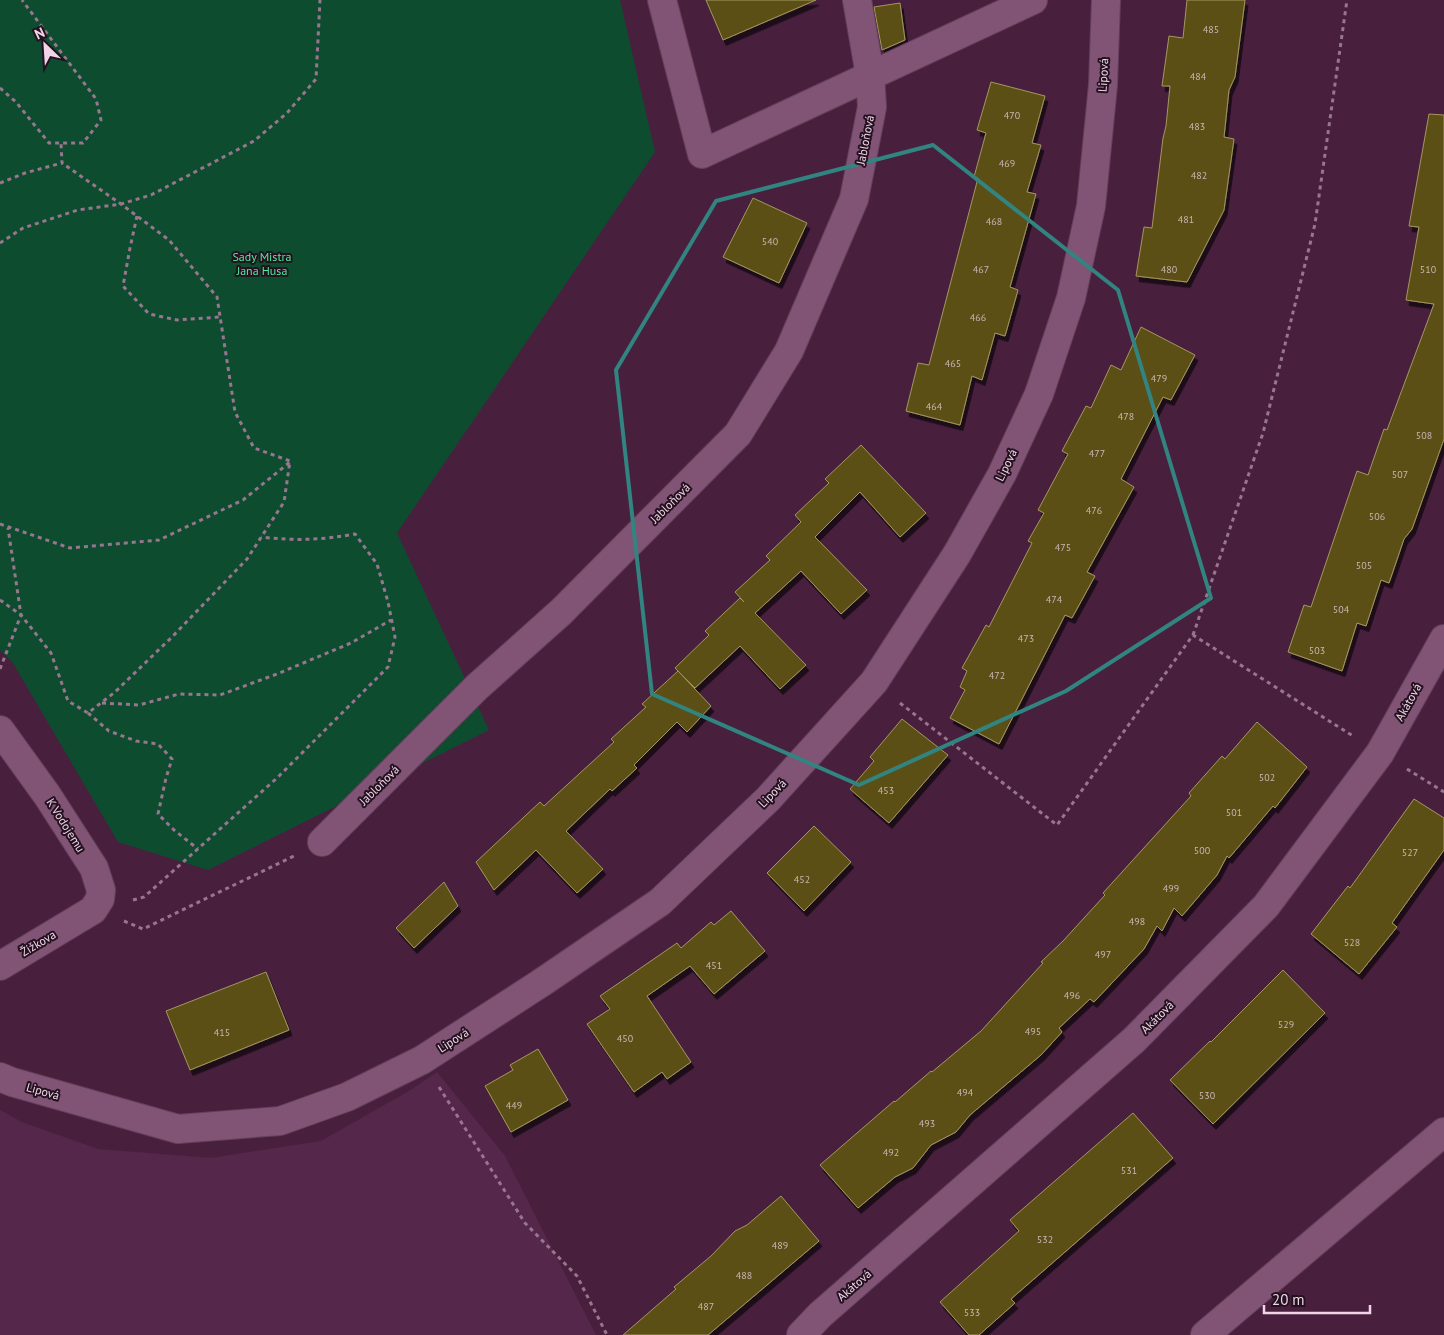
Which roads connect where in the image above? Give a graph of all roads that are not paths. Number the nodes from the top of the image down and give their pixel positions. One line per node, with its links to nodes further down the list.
1 (662, 0): 5 (street)
2 (857, 0): 5 (street, Jabloňová)
3 (1033, 0): 5 (street)
4 (1106, 0): 11 (street, Lipová)
5 (870, 75): 8 (street, Jabloňová)
6 (1444, 639): 13 (street, Akátová)
7 (0, 730): 9 (street, K Vodojemu)
8 (322, 842)
9 (85, 915): 10 (street, Žižkova)
10 (0, 966)
11 (0, 1077)
12 (1444, 1132): 14 (street)
13 (801, 1335)
14 (1205, 1335)

